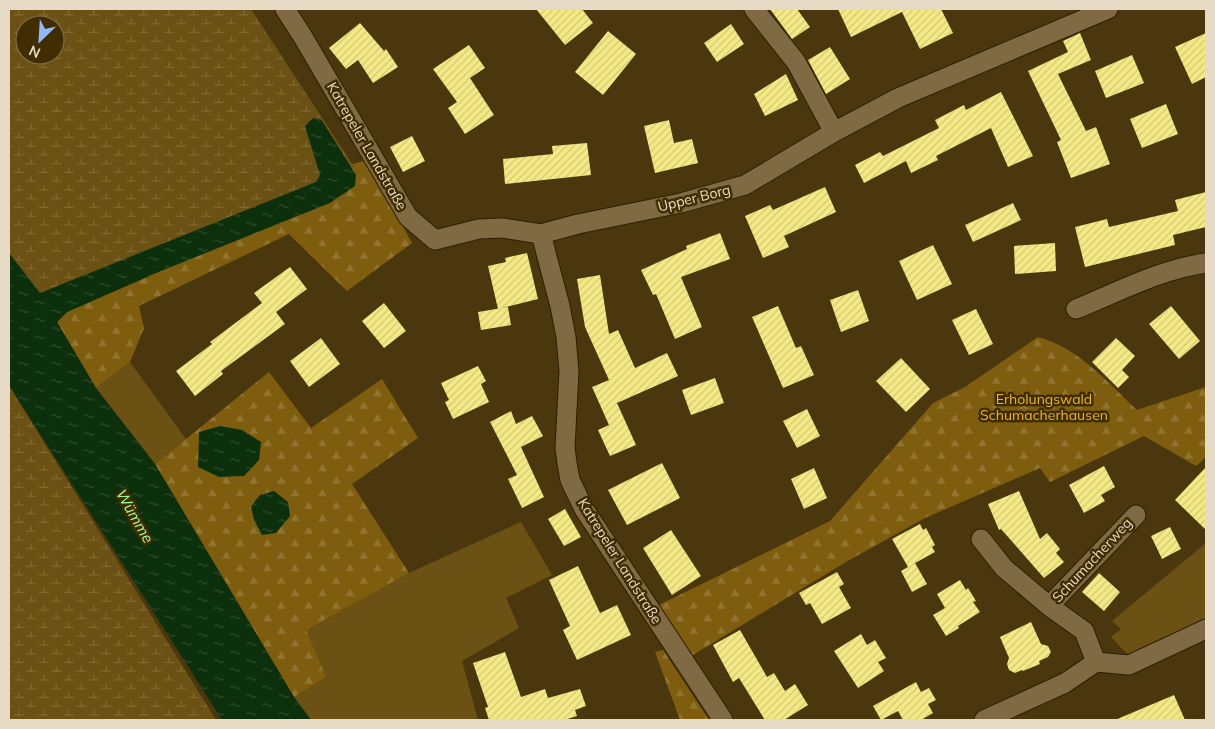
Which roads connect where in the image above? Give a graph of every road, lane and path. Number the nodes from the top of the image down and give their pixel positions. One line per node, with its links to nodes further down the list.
1 (285, 9): 5 (street, Katrepeler Landstraße)
2 (754, 9): 4 (street)
3 (1108, 9): 4 (street, Upper Borg)
4 (834, 132): 5 (street, Upper Borg)
5 (541, 234): 13 (street, Katrepeler Landstraße)
6 (1206, 263): 7 (street)
7 (1076, 309)
8 (1136, 515): 10 (street, Schumacherweg)
9 (981, 539): 10 (street, Schumacherweg)
10 (1050, 606): 12 (street, Schumacherweg)
11 (1206, 629): 12 (street)
12 (1096, 662): 14 (street)
13 (723, 720)
14 (984, 720)

